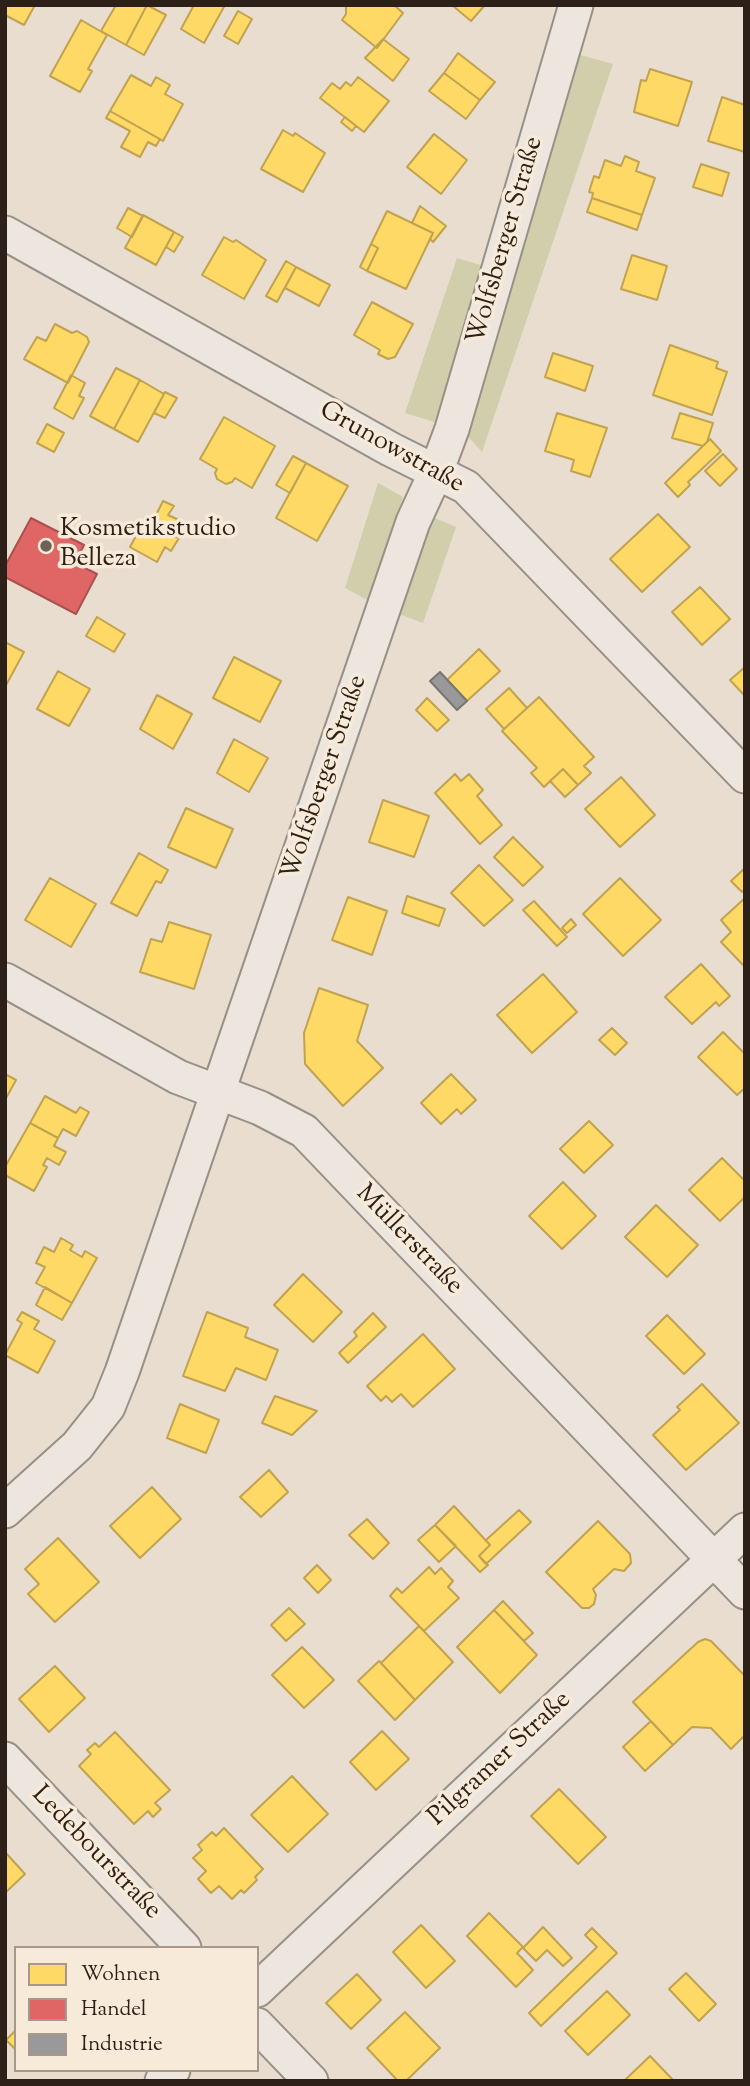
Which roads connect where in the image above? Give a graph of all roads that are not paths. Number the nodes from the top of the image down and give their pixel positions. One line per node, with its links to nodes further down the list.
1 (576, 5): 3 (street, Wolfsberger Straße)
2 (5, 233): 3 (street, Grunowstraße)
3 (436, 472): 4 (street, Grunowstraße); 6 (street, Wolfsberger Straße)
4 (745, 776)
5 (5, 980): 6 (street, Müllerstraße)
6 (218, 1093): 7 (street, Wolfsberger Straße); 9 (street, Müllerstraße)
7 (5, 1511)
8 (745, 1530): 9 (street, Pilgramer Straße)
9 (714, 1559): 10 (street, Müllerstraße); 13 (street, Pilgramer Straße)
10 (745, 1592)
11 (5, 1759): 12 (street, Ledebourstraße)
12 (182, 1946)
13 (259, 1988)
14 (259, 2027): 15 (street)
15 (311, 2081)

